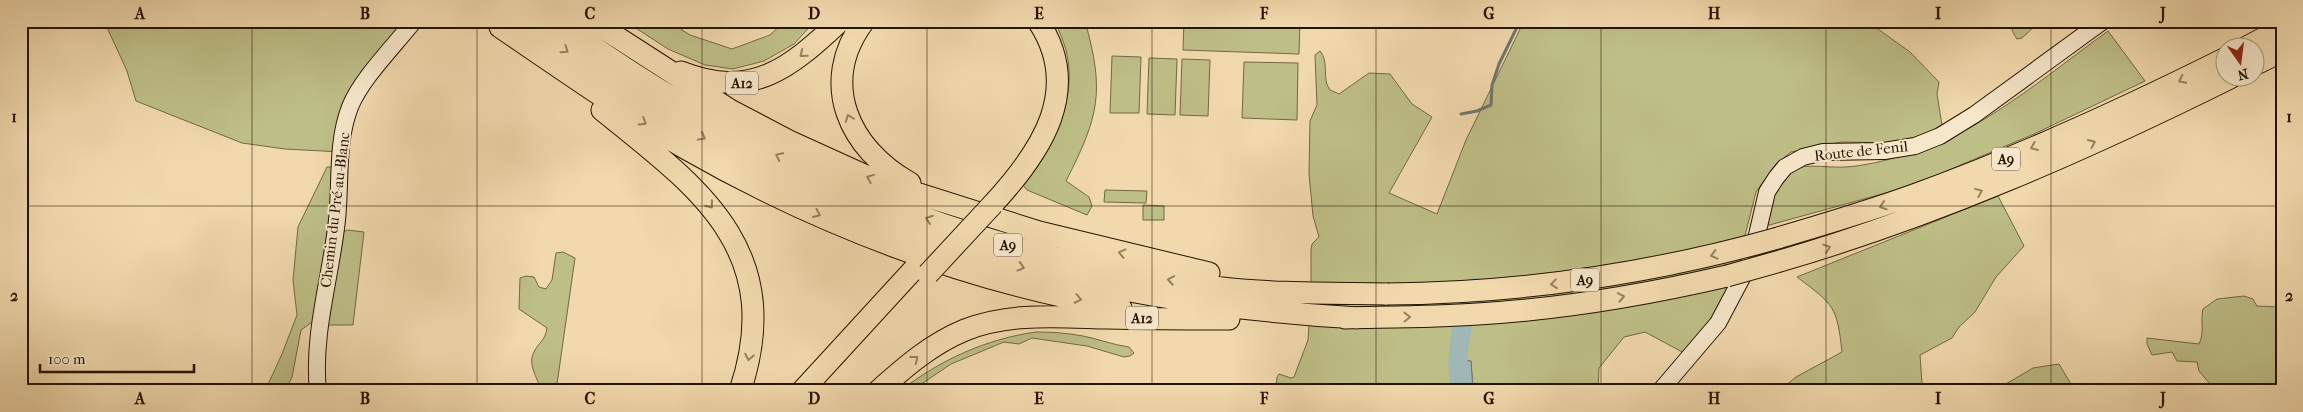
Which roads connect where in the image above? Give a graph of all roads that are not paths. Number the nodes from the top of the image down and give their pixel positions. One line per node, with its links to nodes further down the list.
1 (414, 21): 23 (street, Chemin du Pré-au-Blanc)
2 (526, 21): 22 (highway, A9, one-way to 22)
3 (557, 21): 21 (highway, A9, one-way to 3)
4 (592, 21): 13 (highway)
5 (840, 21): 13 (highway, A12, one-way to 13)
6 (864, 21): 19 (highway, one-way to 6)
7 (1021, 21): 18 (highway)
8 (1038, 21): 18 (highway)
9 (2103, 21): 28 (street, Route de Fenil)
10 (496, 24): 22 (highway, one-way to 22); 24 (highway, one-way to 24)
11 (2282, 28): 12 (highway)
12 (2264, 38)
13 (631, 48): 19 (highway, one-way to 13)
14 (2282, 51): 15 (highway)
15 (2266, 59)
16 (2216, 63): 21 (highway, A9, one-way to 21, bridge)
17 (2216, 85): 22 (highway, A9, one-way to 17, bridge)
18 (986, 202): 20 (highway, bridge)
19 (950, 204): 21 (highway, one-way to 19)
20 (921, 272): 25 (highway); 26 (highway)
21 (1289, 288)
22 (1288, 317): 27 (highway, A12, one-way to 22)
23 (318, 391)
24 (740, 391)
25 (802, 391)
26 (817, 391)
27 (878, 391)
28 (1660, 391)

